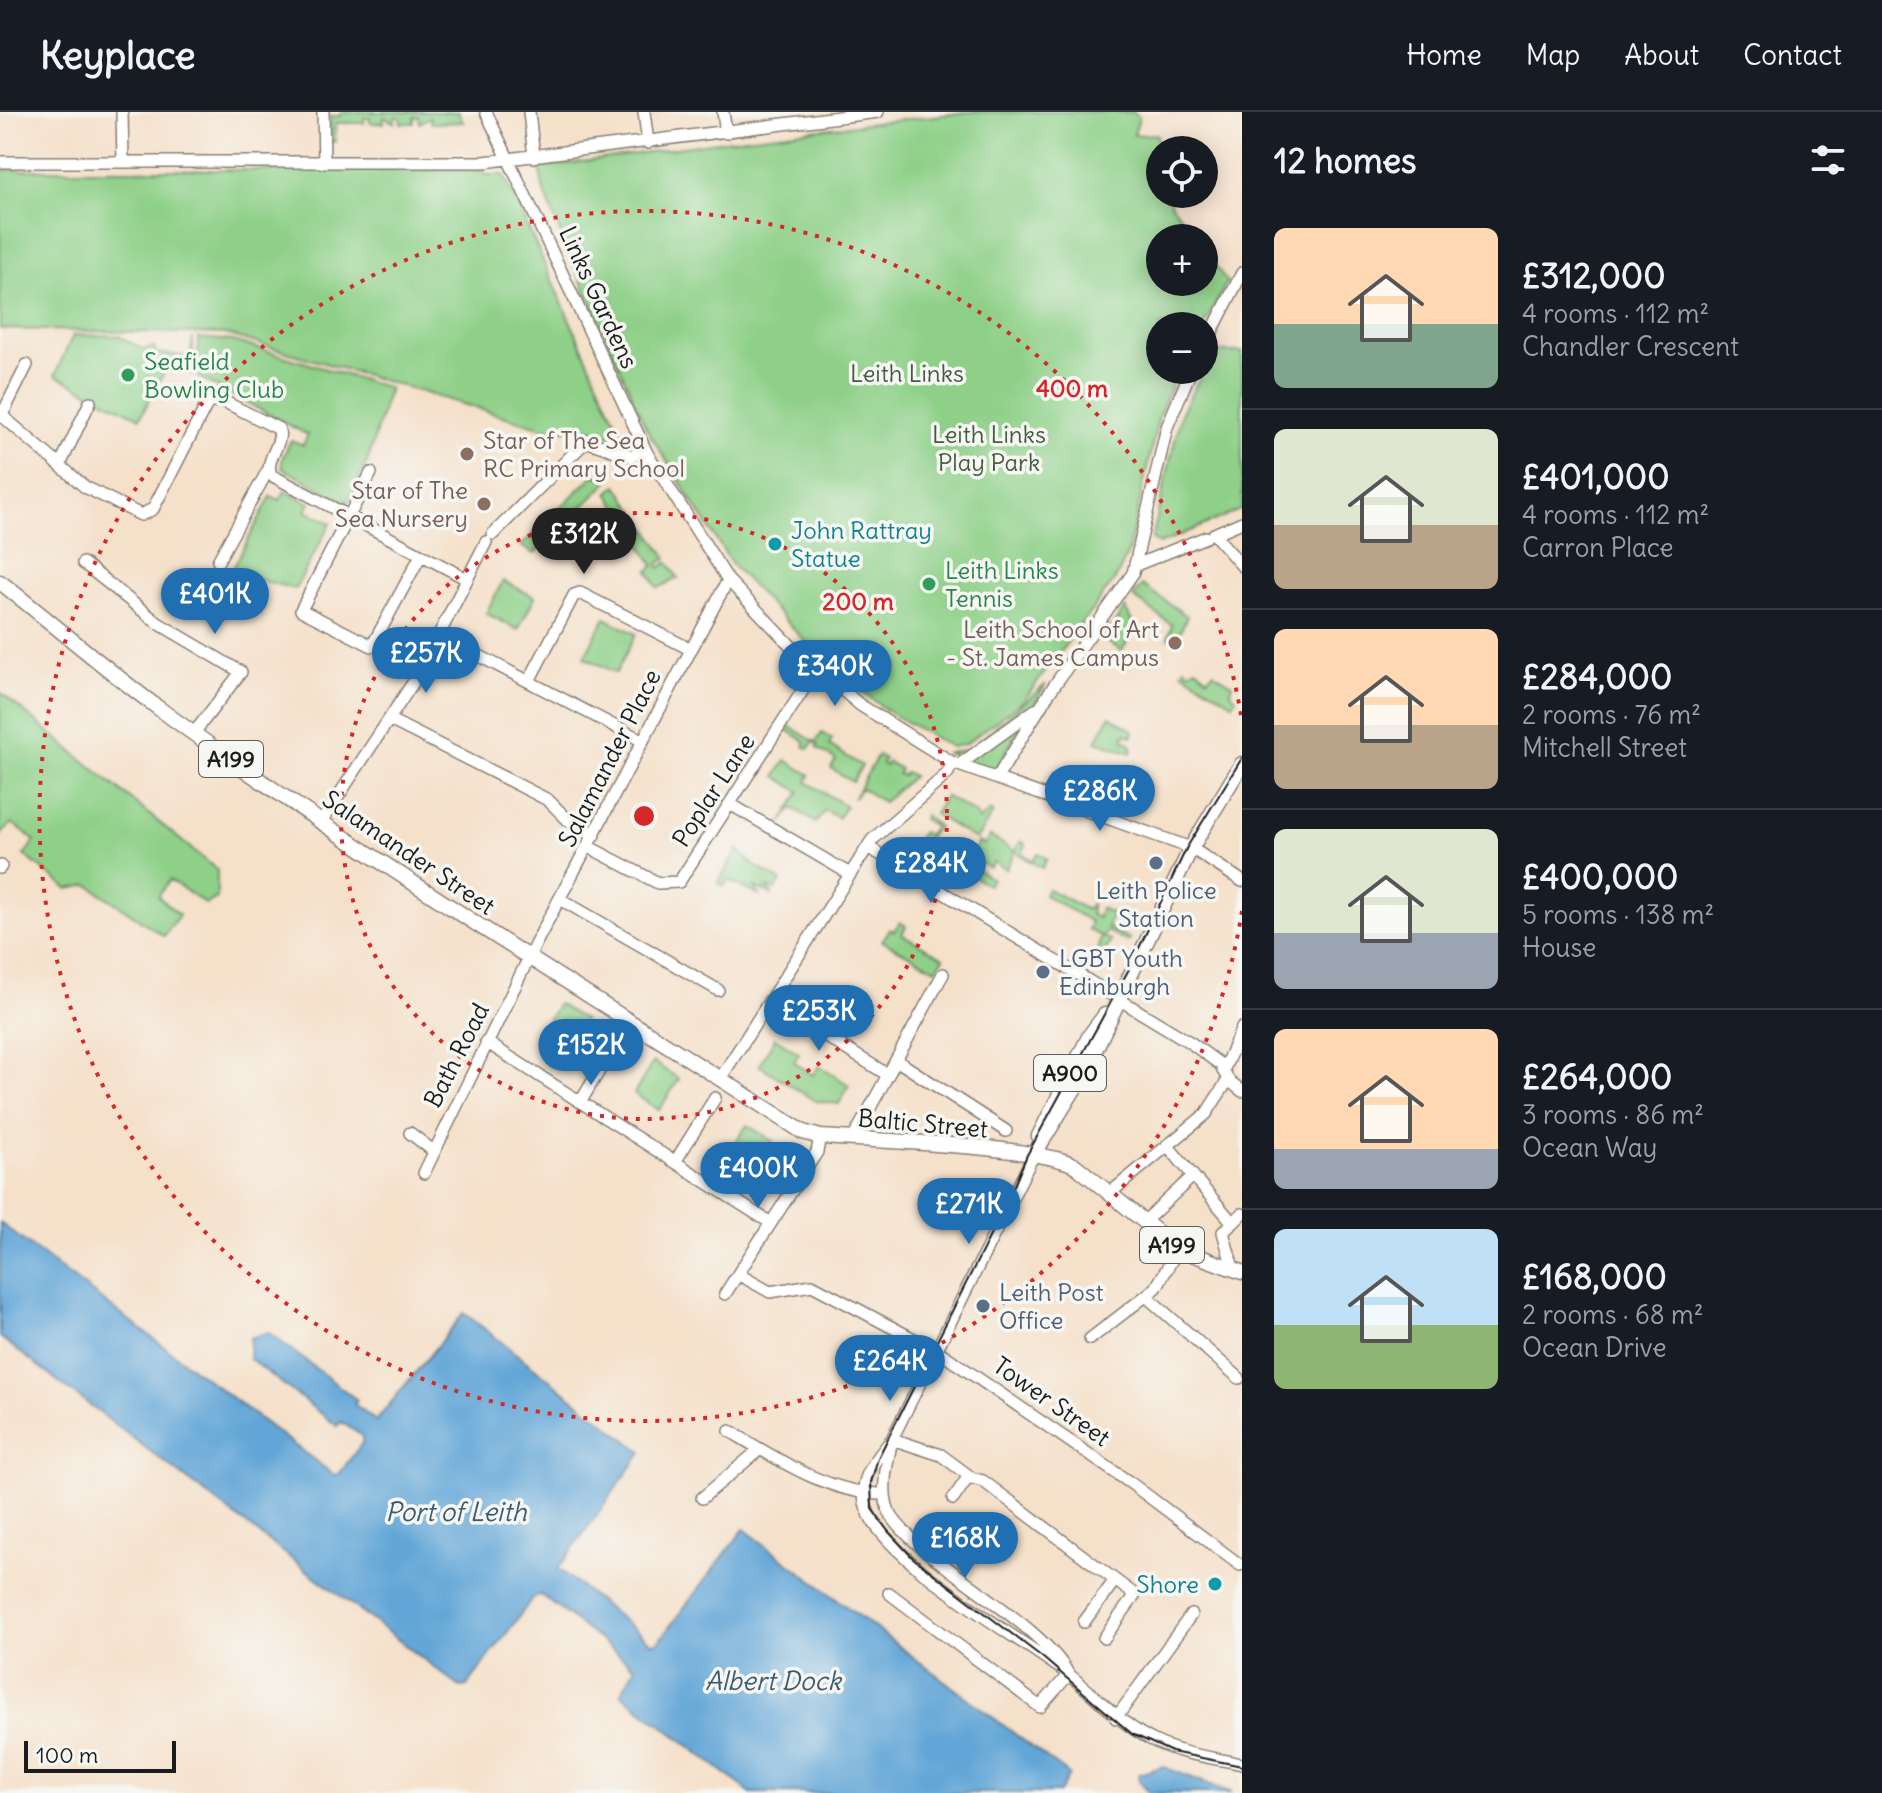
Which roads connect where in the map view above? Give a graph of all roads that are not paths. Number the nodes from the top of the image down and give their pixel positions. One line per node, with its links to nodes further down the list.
1 (122, 112): 14 (street)
2 (323, 112): 15 (street)
3 (486, 112): 12 (street, Links Gardens)
4 (529, 112): 11 (street)
5 (644, 112): 10 (street)
6 (723, 112): 9 (street)
7 (878, 112): 8 (street)
8 (856, 113): 9 (street)
9 (726, 133): 10 (street)
10 (648, 143): 11 (street)
11 (534, 157): 12 (street)
12 (511, 160): 15 (street); 22 (street, Links Gardens)
13 (0, 162): 14 (street)
14 (123, 162): 15 (street)
15 (324, 163)
16 (1242, 273): 17 (street)
17 (1218, 320)
18 (27, 365): 21 (street)
19 (1185, 384): 32 (street)
20 (90, 402): 23 (street)
21 (1, 415): 23 (street)
22 (647, 453): 34 (street, Links Gardens); 35 (street)
23 (60, 465): 24 (street)
24 (268, 470): 26 (street); 30 (street)
25 (371, 473): 26 (street)
26 (349, 517): 29 (street); 29 (street)
27 (1242, 522): 33 (street)
28 (1206, 537): 32 (street)
29 (421, 555): 35 (street)
30 (218, 561)
31 (83, 563): 43 (street)
32 (1136, 565): 41 (street)
33 (1242, 566)
34 (725, 576): 38 (street, Salamander Place); 39 (street, Links Gardens)
35 (467, 579): 37 (street)
36 (0, 582): 43 (main road, Salamander Street / A199)
37 (439, 635): 40 (street); 42 (street)
38 (690, 649): 40 (street); 44 (street, Salamander Place)
39 (816, 670): 46 (street, Links Gardens); 48 (street, Poplar Lane)
40 (529, 681): 44 (street)
41 (1047, 698): 46 (street); 47 (street)
42 (390, 720): 49 (street); 50 (street)
43 (194, 733): 49 (main road, Salamander Street / A199)
44 (643, 741): 50 (street, Salamander Place)
45 (1242, 764): 53 (main road, A900)
46 (960, 766): 47 (street, Links Gardens); 52 (street)
47 (997, 778): 53 (street, Links Gardens)
48 (730, 804): 51 (street, Poplar Lane); 54 (street)
49 (322, 821): 57 (main road, Salamander Street / A199)
50 (595, 835): 51 (street, Salamander Place)
51 (589, 847): 56 (street, Salamander Place)
52 (868, 847): 54 (street); 60 (street)
53 (1191, 848): 55 (street, Links Gardens); 60 (main road, A900)
54 (850, 874): 61 (street)
55 (1242, 881)
56 (560, 899): 57 (street, Salamander Place); 59 (street)
57 (530, 957): 64 (street, Bath Road); 68 (main road, Salamander Street / A199)
58 (943, 974): 65 (street)
59 (718, 990)
60 (1119, 996): 67 (street); 78 (main road, A900)
61 (769, 1001): 66 (street); 68 (street)
62 (1242, 1028): 67 (street)
63 (620, 1036): 71 (street)
64 (486, 1042): 71 (street); 77 (street, Bath Road)
65 (896, 1060): 66 (street); 72 (street)
66 (888, 1075): 75 (street)
67 (1226, 1075): 69 (street); 76 (street)
68 (720, 1079): 74 (main road, Salamander Street / A199)
69 (1242, 1091)
70 (715, 1098): 79 (street)
71 (581, 1101): 79 (street)
72 (1006, 1131)
73 (410, 1133): 77 (street)
74 (815, 1136): 75 (main road, Baltic Street / A199); 85 (street)
75 (853, 1139): 78 (main road, Baltic Street / A199)
76 (1167, 1145): 81 (street); 82 (street)
77 (432, 1150): 80 (street, Bath Road)
78 (1033, 1156): 82 (main road, A199); 93 (street)
79 (675, 1162): 85 (street)
80 (424, 1173)
81 (1193, 1176): 84 (street); 86 (street)
82 (1110, 1193): 84 (main road, A199)
83 (1242, 1214): 86 (street)
84 (1144, 1222): 87 (main road, A199)
85 (771, 1223): 89 (street)
86 (1233, 1223): 88 (street)
87 (1178, 1249): 88 (main road, A199); 91 (street)
88 (1238, 1270)
89 (738, 1274): 90 (street); 93 (street, Tower Street)
90 (725, 1294)
91 (1146, 1296): 92 (street); 94 (street)
92 (1090, 1339)
93 (934, 1351): 96 (street); 103 (street, Tower Street)
94 (1239, 1378)
95 (730, 1431): 97 (street)
96 (892, 1439): 98 (street); 99 (street); 100 (street)
97 (760, 1449): 99 (street); 101 (street)
98 (969, 1476): 102 (street); 104 (street)
99 (863, 1494): 100 (street); 109 (street)
100 (885, 1494): 109 (street)
101 (702, 1498)
102 (953, 1499)
103 (1241, 1565)
104 (1115, 1580): 107 (street); 108 (street)
105 (889, 1593): 109 (street)
106 (1191, 1615): 110 (street)
107 (1084, 1622)
108 (1104, 1638)
109 (1069, 1674): 110 (street)
110 (1116, 1718): 112 (street)
111 (1242, 1755): 112 (street)
112 (1236, 1762)

